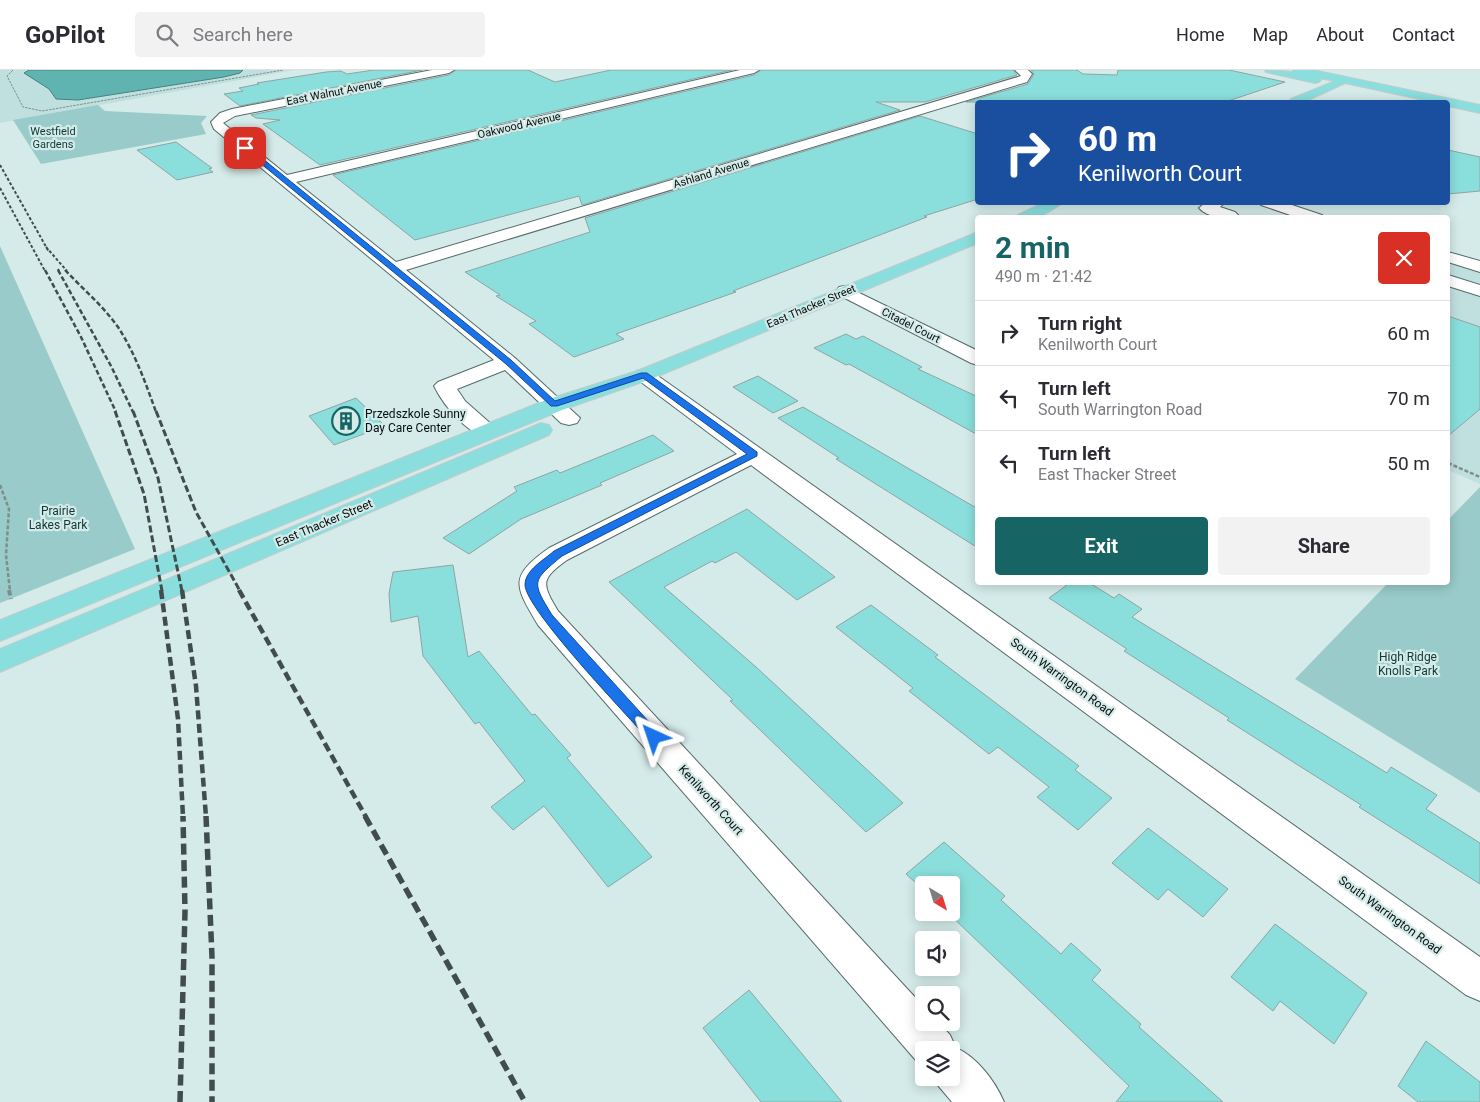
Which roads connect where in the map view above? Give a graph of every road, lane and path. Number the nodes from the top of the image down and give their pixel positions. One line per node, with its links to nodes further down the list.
1 (13, 70): 2 (path)
2 (283, 70)
3 (449, 70): 17 (street, East Walnut Avenue)
4 (754, 70): 17 (street, Oakwood Avenue)
5 (1270, 70): 9 (main road)
6 (1298, 70): 9 (main road)
7 (1024, 73): 27 (street, Ashland Avenue)
8 (1363, 74): 9 (main road)
9 (1342, 83): 10 (main road); 11 (main road); 12 (main road)
10 (1301, 100)
11 (1409, 100)
12 (1432, 100)
13 (1450, 103): 15 (main road)
14 (1450, 109): 16 (main road)
15 (1480, 109)
16 (1480, 116)
17 (286, 180): 27 (street)
18 (1052, 205): 21 (main road)
19 (1212, 205): 22 (street)
20 (1275, 205): 23 (street)
21 (1030, 215)
22 (1230, 215)
23 (1307, 215)
24 (975, 238): 29 (main road, East Thacker Street)
25 (1450, 258): 26 (street)
26 (1480, 267)
27 (392, 269): 32 (street)
28 (1450, 281): 30 (street)
29 (845, 291): 31 (street, Citadel Court); 33 (main road, East Thacker Street)
30 (1480, 291)
31 (975, 357)
32 (508, 362): 34 (street); 35 (street)
33 (644, 375): 34 (main road, East Thacker Street); 36 (street, South Warrington Road)
34 (561, 411): 35 (main road, East Thacker Street); 42 (main road, East Thacker Street)
35 (488, 431): 41 (main road, East Thacker Street)
36 (754, 454): 43 (street, South Warrington Road); 44 (street, Kenilworth Court)
37 (1450, 464): 38 (path)
38 (1480, 477)
39 (0, 485): 40 (path)
40 (12, 600)
41 (0, 631)
42 (0, 661)
43 (1480, 980)
44 (927, 1041)
45 (960, 1078): 46 (street)
46 (982, 1102)

